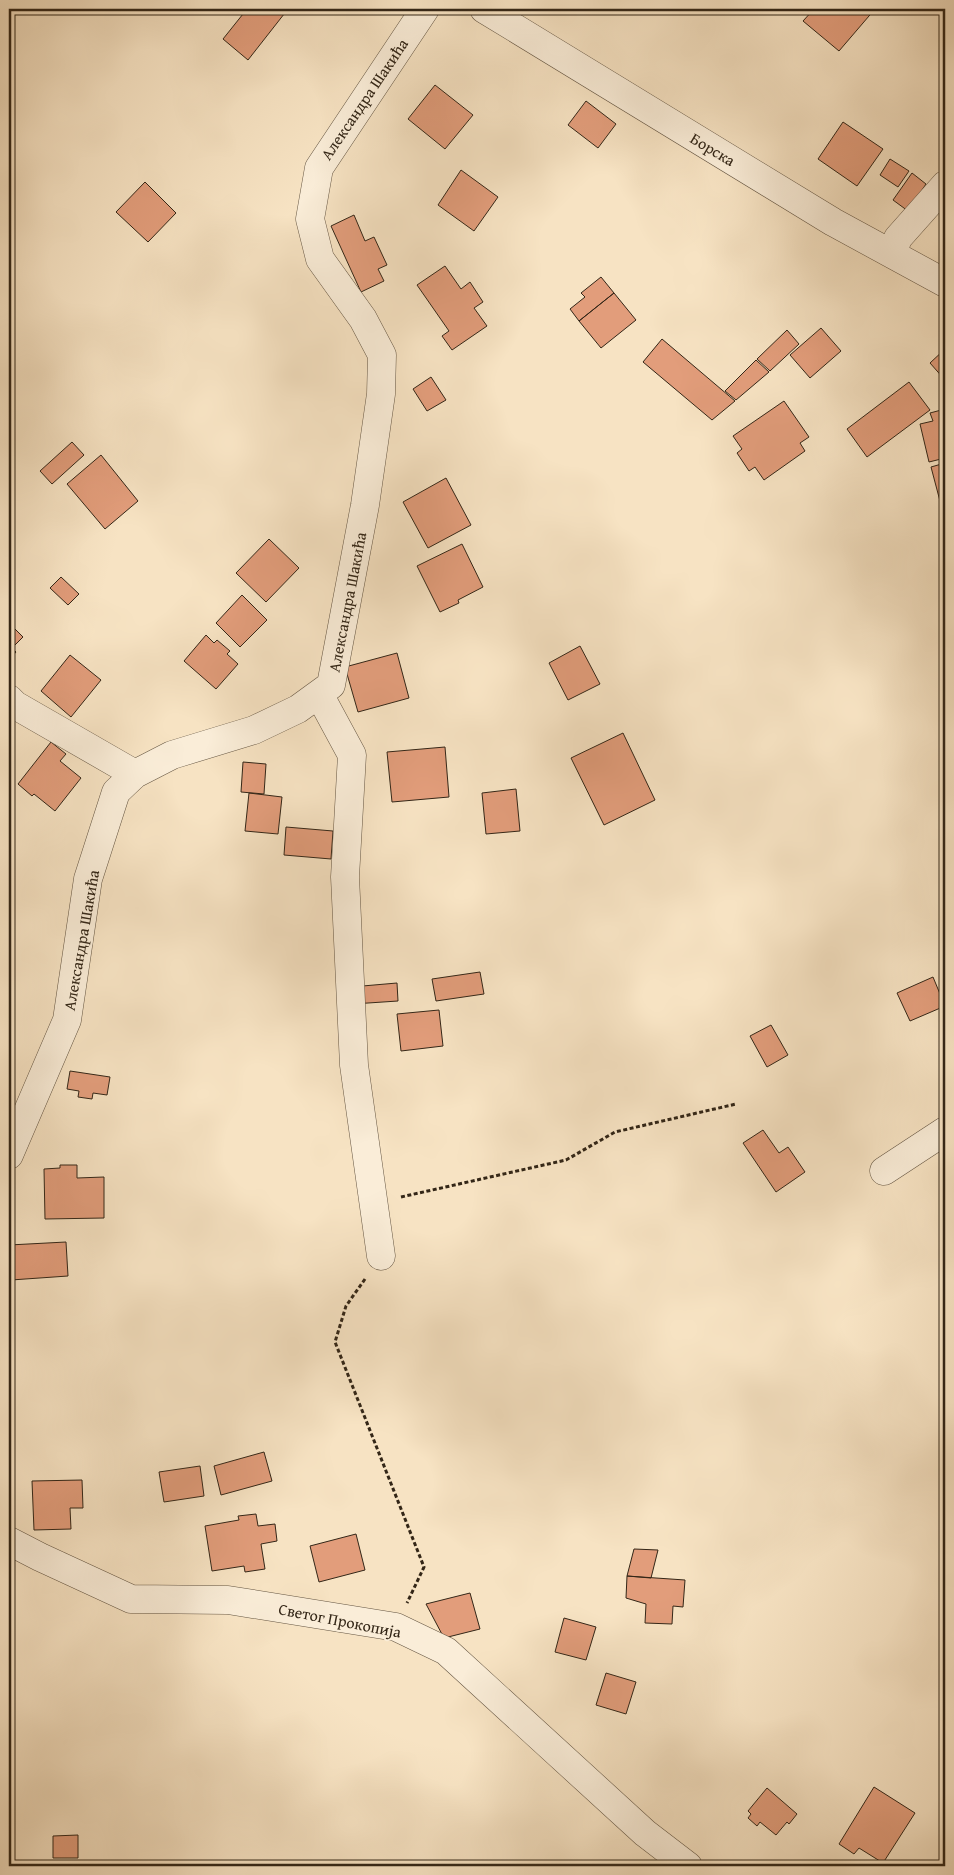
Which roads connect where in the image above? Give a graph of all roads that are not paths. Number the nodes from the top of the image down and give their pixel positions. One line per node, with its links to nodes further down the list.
1 (425, 9): 6 (street, Александра Шакића)
2 (484, 9): 4 (street, Борска)
3 (945, 185): 4 (street)
4 (892, 254): 5 (street, Борска)
5 (945, 282)
6 (319, 694): 8 (street, Александра Шакића); 12 (street)
7 (9, 699): 8 (street)
8 (135, 774): 10 (street, Александра Шакића)
9 (945, 1131): 11 (street)
10 (9, 1155)
11 (884, 1170)
12 (381, 1256)
13 (9, 1541): 14 (street, Светог Прокопија)
14 (688, 1866)

